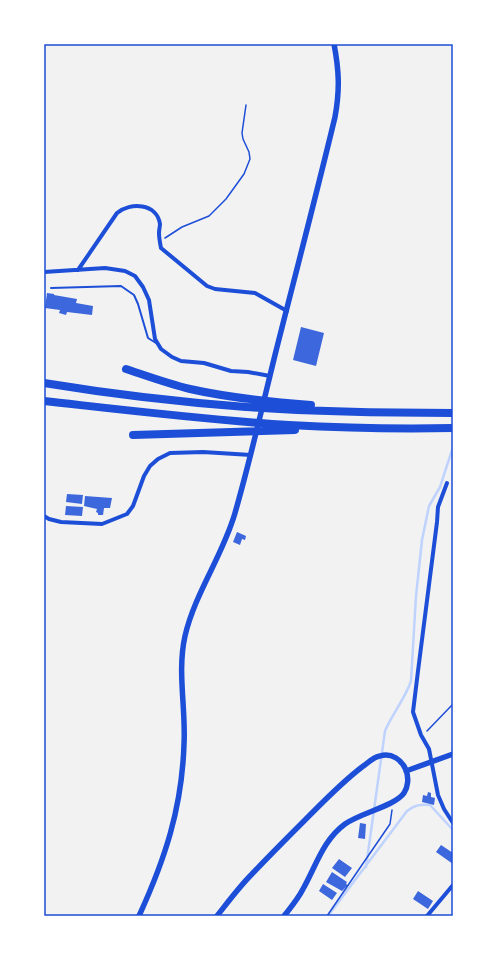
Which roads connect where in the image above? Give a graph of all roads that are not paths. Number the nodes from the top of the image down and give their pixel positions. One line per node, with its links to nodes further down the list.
1 (334, 44): 5 (street)
2 (78, 270): 3 (street); 5 (street); 6 (street)
3 (44, 272)
4 (51, 288): 6 (lane)
5 (287, 311): 8 (street)
6 (158, 345): 8 (street)
7 (126, 369): 11 (highway)
8 (270, 376): 16 (street)
9 (44, 383): 11 (highway)
10 (44, 401): 13 (highway)
11 (424, 413): 12 (highway)
12 (453, 413)
13 (360, 428): 14 (highway); 15 (highway)
14 (453, 428)
15 (133, 435)
16 (251, 455): 18 (street); 24 (street)
17 (447, 483): 20 (street)
18 (44, 516)
19 (453, 754): 20 (street)
20 (432, 761): 21 (street); 22 (street)
21 (406, 771): 25 (street); 26 (street)
22 (453, 823)
23 (453, 885): 27 (street)
24 (138, 916)
25 (217, 916)
26 (284, 916)
27 (427, 916)

